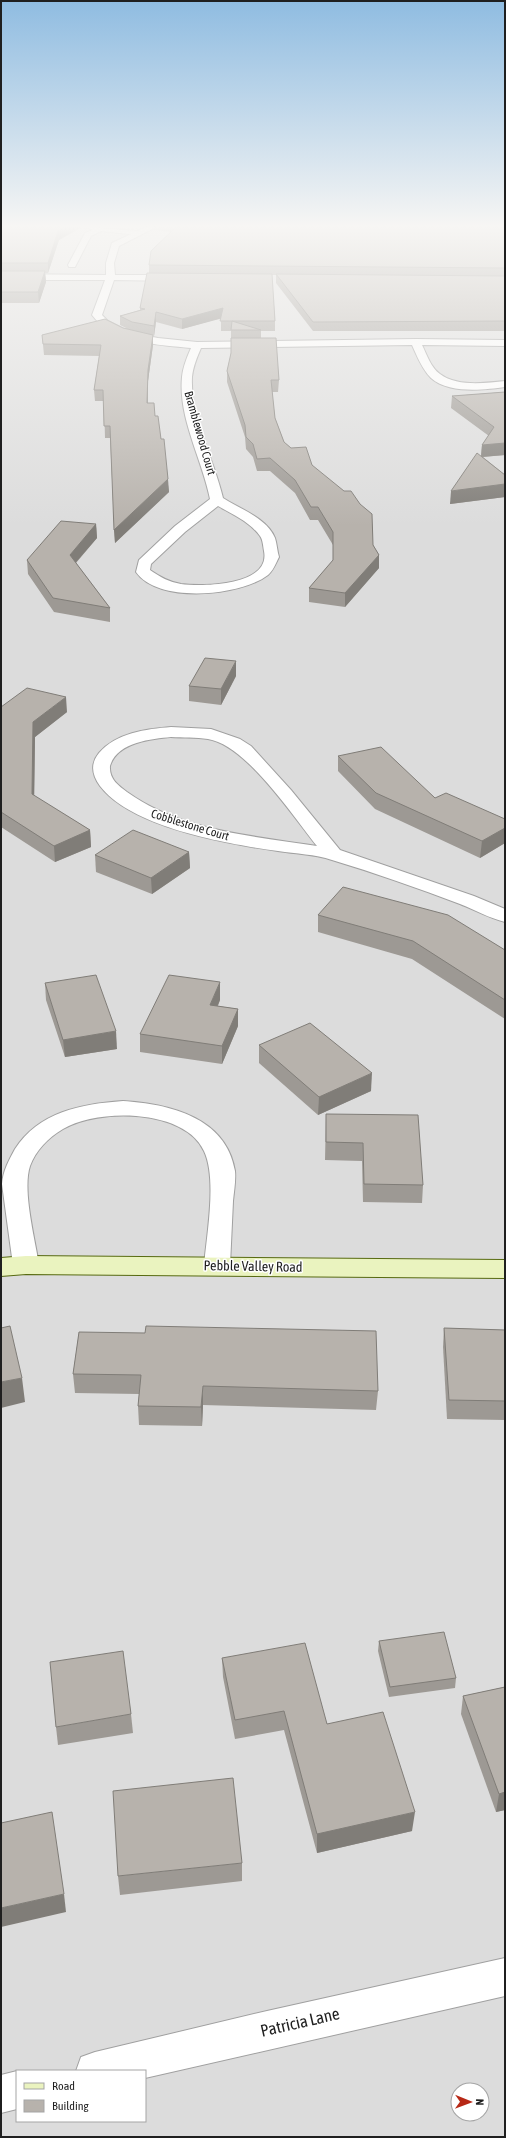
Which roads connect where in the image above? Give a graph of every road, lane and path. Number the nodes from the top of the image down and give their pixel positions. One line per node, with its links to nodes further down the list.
1 (109, 327): 4 (street)
2 (416, 342): 3 (street); 4 (street); 5 (street)
3 (505, 343)
4 (198, 345): 6 (street, Bramblewood Court)
5 (505, 384)
6 (217, 500): 6 (street)
7 (333, 854): 7 (street, Cobblestone Court); 8 (street, Cobblestone Court)
8 (505, 916)
9 (26, 1265): 10 (street, Pebble Valley Road); 10 (street); 11 (street, Pebble Valley Road)
10 (217, 1265): 12 (street, Pebble Valley Road)
11 (1, 1268)
12 (505, 1269)
13 (505, 1977): 14 (street, Patricia Lane)
14 (99, 2070)
15 (16, 2090): 16 (street)
16 (1, 2094)

